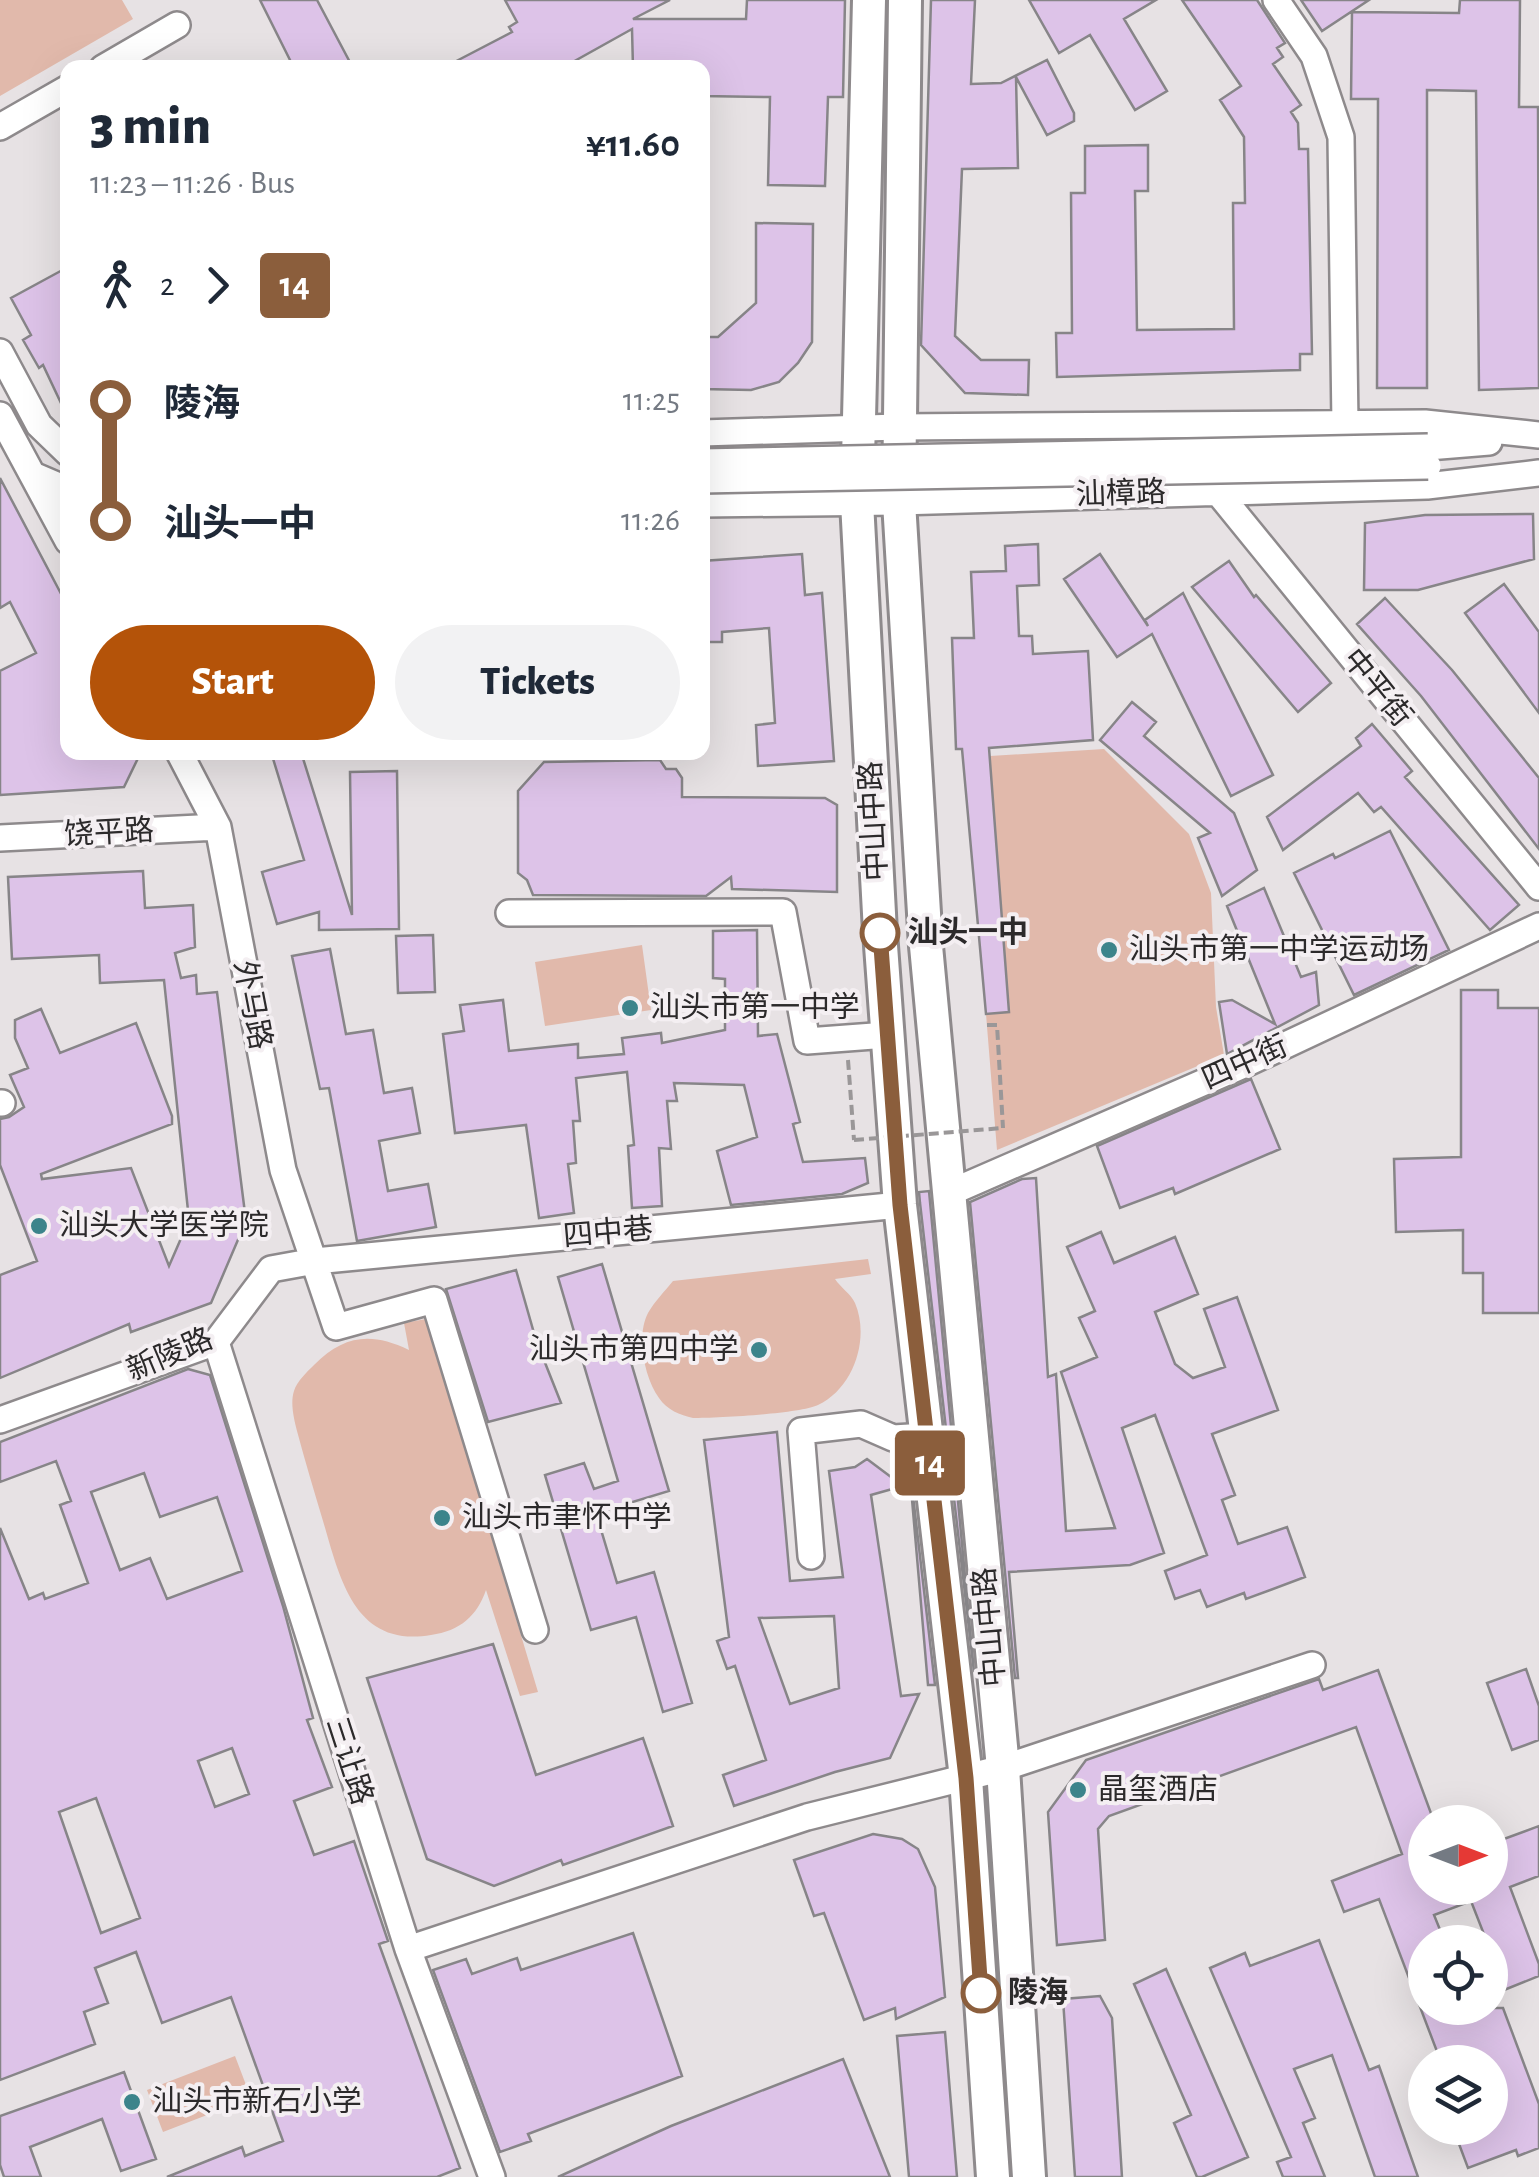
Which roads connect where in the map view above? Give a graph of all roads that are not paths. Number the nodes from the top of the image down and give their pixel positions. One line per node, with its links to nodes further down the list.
1 (869, 0): 12 (main road, 中山中路)
2 (905, 0): 11 (main road, 中山中路)
3 (1276, 0): 10 (street)
4 (177, 25): 5 (street)
5 (117, 60)
6 (60, 93): 7 (street)
7 (0, 127)
8 (0, 352): 15 (street)
9 (0, 415): 19 (street)
10 (1345, 424): 11 (street, 汕樟路); 14 (street, 汕樟路)
11 (898, 427): 12 (street, 汕樟路); 24 (main road, 中山中路)
12 (859, 428): 13 (street, 汕樟路); 23 (main road, 中山中路)
13 (710, 433)
14 (1539, 437): 16 (street, 汕樟路)
15 (60, 445)
16 (1428, 456): 17 (street, 汕樟路, bridge); 18 (street, 汕樟路); 20 (street, 汕樟路, bridge)
17 (710, 462)
18 (1539, 471): 22 (street, 汕樟路)
19 (33, 476): 21 (street); 26 (street)
20 (710, 480)
21 (60, 487)
22 (1216, 490): 24 (street, 汕樟路); 30 (street, 中平街)
23 (857, 502): 24 (street, 汕樟路); 25 (street, 汕樟路); 33 (main road, 中山中路)
24 (899, 502): 34 (main road, 中山中路)
25 (710, 504)
26 (60, 526)
27 (183, 760): 28 (street, 外马路)
28 (218, 827): 29 (street, 饶平路); 36 (street, 外马路)
29 (0, 838)
30 (1539, 886)
31 (509, 913): 33 (street)
32 (1539, 926): 34 (street, 四中街)
33 (887, 1035): 35 (main road, 中山中路)
34 (949, 1193): 43 (main road, 中山中路)
35 (900, 1205): 36 (street, 四中巷); 39 (main road, 中山中路)
36 (315, 1262): 37 (street, 新陵路); 41 (street, 外马路)
37 (216, 1342): 38 (street, 新陵路); 45 (street, 三让路)
38 (0, 1420)
39 (927, 1436): 40 (street); 44 (main road, 中山中路)
40 (811, 1556)
41 (535, 1630)
42 (1312, 1664): 43 (street)
43 (1003, 1768): 44 (street); 48 (main road, 中山中路)
44 (966, 1778): 45 (street); 47 (main road, 中山中路)
45 (408, 1949): 46 (street, 三让路)
46 (492, 2177)
47 (994, 2177)
48 (1029, 2177)

